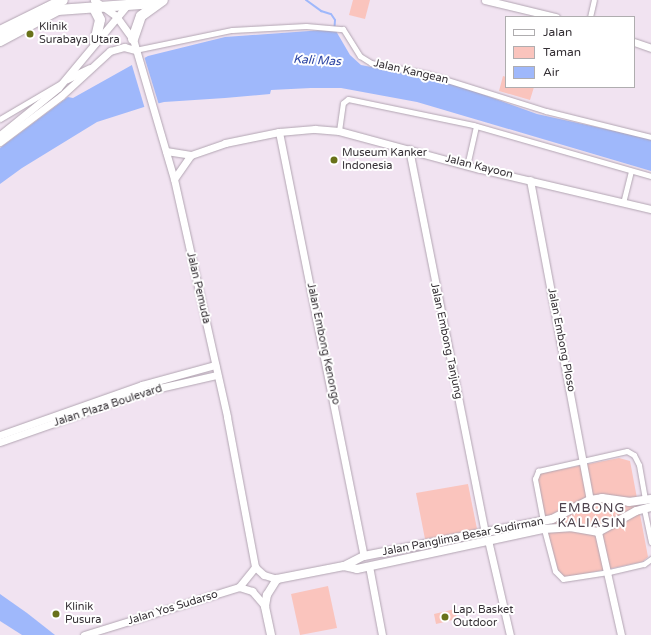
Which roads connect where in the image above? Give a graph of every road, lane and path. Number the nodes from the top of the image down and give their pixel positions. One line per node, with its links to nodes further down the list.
1 (63, 0): 2 (street); 12 (highway)
2 (68, 0)
3 (485, 0): 10 (street)
4 (594, 0): 11 (street)
5 (159, 2): 6 (highway); 13 (highway)
6 (129, 3): 8 (highway); 9 (street)
7 (94, 4): 8 (highway); 14 (highway); 15 (highway)
8 (105, 7): 9 (street, Jalan Pemuda)
9 (116, 16): 13 (street, Jalan Pemuda); 15 (street)
10 (552, 16)
11 (590, 16)
12 (0, 31)
13 (133, 39): 18 (street, Jalan Pemuda)
14 (0, 41)
15 (95, 42): 20 (street)
16 (635, 42): 17 (street)
17 (651, 48)
18 (136, 50): 19 (street); 26 (street, Jalan Kangean); 29 (street, Jalan Pemuda)
19 (92, 67): 20 (street); 27 (street)
20 (64, 81): 21 (street); 25 (street)
21 (0, 119)
22 (476, 126): 23 (street); 31 (street); 32 (street)
23 (339, 131): 24 (street, Jalan Kayoon); 28 (street, Jalan Kayoon)
24 (279, 132): 30 (street, Jalan Kayoon); 51 (street, Jalan Embong Kenongo)
25 (0, 134)
26 (651, 137)
27 (0, 142)
28 (409, 149): 31 (street, Jalan Kayoon); 49 (street, Jalan Embong Tanjung)
29 (166, 151): 30 (street, Jalan Kayoon); 34 (street, Jalan Pemuda)
30 (190, 155): 34 (street)
31 (467, 166): 35 (street, Jalan Kayoon)
32 (631, 171): 33 (street); 36 (street)
33 (651, 176)
34 (174, 179): 38 (street, Jalan Pemuda)
35 (530, 180): 36 (street, Jalan Kayoon); 44 (street, Jalan Embong Ploso)
36 (623, 203): 37 (street, Jalan Kayoon)
37 (651, 210)
38 (215, 365): 39 (street, Jalan Pemuda); 40 (street, Jalan Plaza Boulevard)
39 (218, 375): 40 (street, Jalan Plaza Boulevard); 55 (street, Jalan Pemuda)
40 (85, 409): 42 (street, Jalan Plaza Boulevard)
41 (0, 434): 42 (street, Jalan Plaza Boulevard)
42 (13, 434): 43 (street, Jalan Plaza Boulevard)
43 (0, 442)
44 (584, 461): 45 (street, Jalan Embong Ploso); 46 (street); 47 (street)
45 (590, 500): 46 (main road, Jalan Panglima Besar Sudirman); 47 (main road, Jalan Panglima Besar Sudirman)
46 (648, 504): 48 (main road); 50 (street)
47 (543, 525): 48 (main road, Jalan Panglima Besar Sudirman); 49 (main road, Jalan Panglima Besar Sudirman); 56 (street)
48 (598, 532): 56 (street)
49 (487, 536): 51 (main road, Jalan Panglima Besar Sudirman); 54 (main road, Jalan Panglima Besar Sudirman); 63 (street, Jalan Embong Tanjung)
50 (651, 542)
51 (364, 556): 53 (main road, Jalan Panglima Besar Sudirman)
52 (651, 559): 56 (street)
53 (344, 566): 54 (main road, Jalan Panglima Besar Sudirman); 57 (main road, Jalan Panglima Besar Sudirman)
54 (369, 566): 62 (street)
55 (255, 567): 57 (street); 58 (street)
56 (609, 572): 64 (street)
57 (277, 579): 59 (main road)
58 (239, 588): 59 (street); 60 (street, Jalan Yos Sudarso)
59 (265, 606): 61 (main road)
60 (84, 635)
61 (271, 635)
62 (382, 635)
63 (510, 635)
64 (621, 635)

